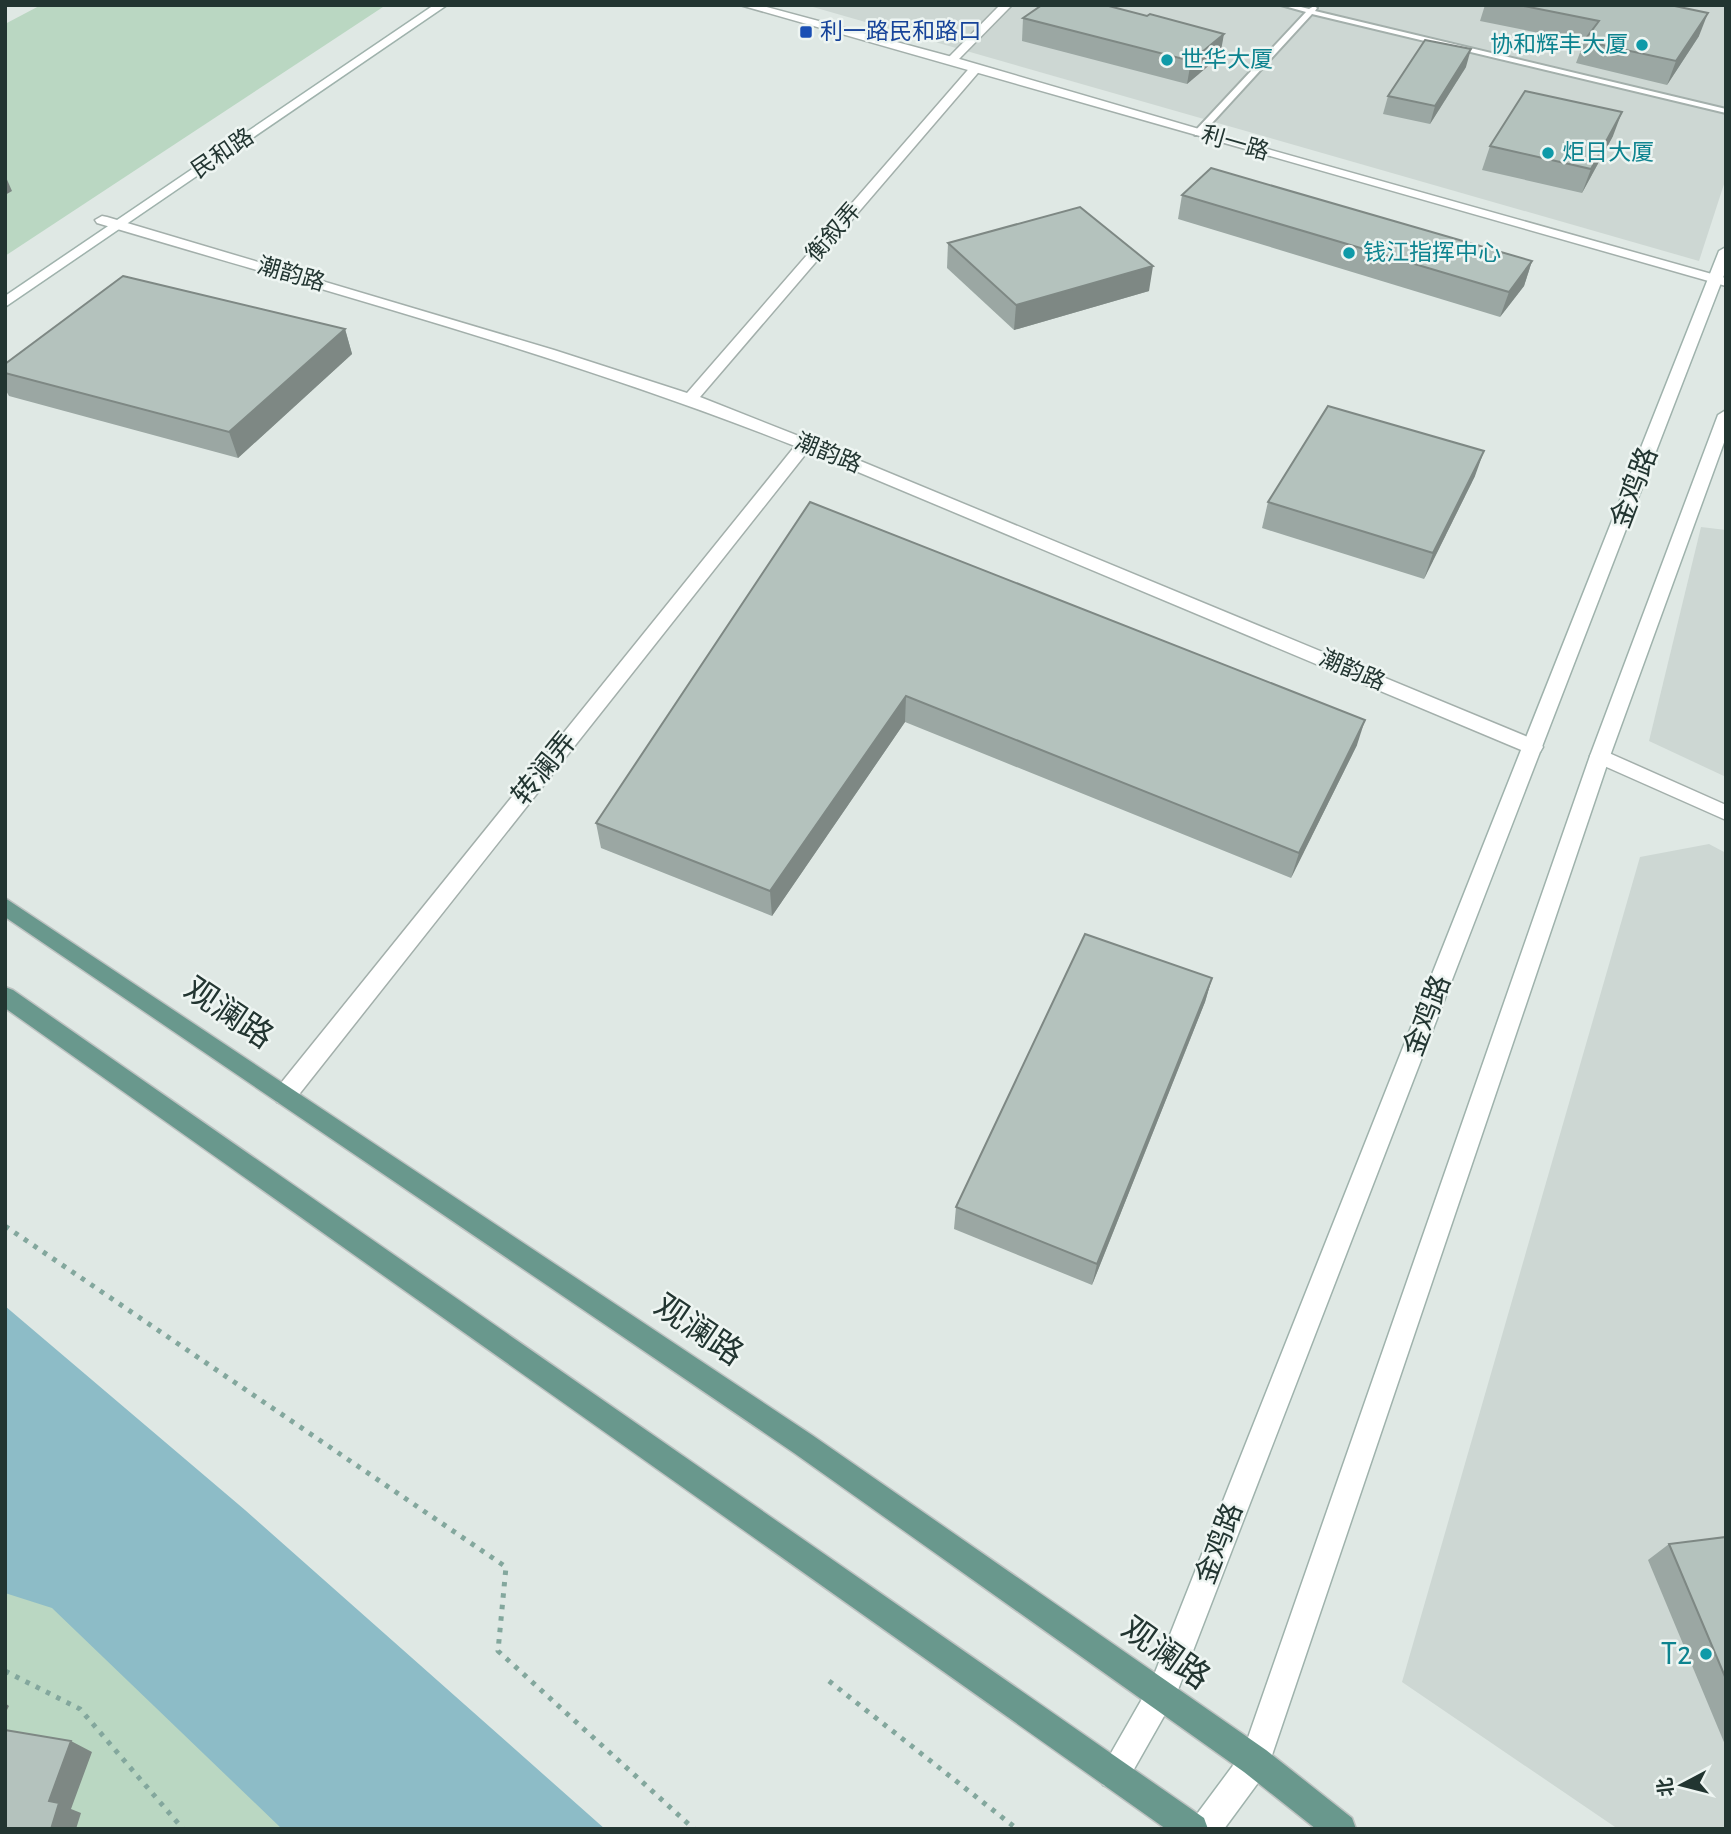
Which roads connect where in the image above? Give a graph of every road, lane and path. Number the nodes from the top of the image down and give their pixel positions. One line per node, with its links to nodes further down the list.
1 (420, 5): 11 (street, 民和路)
2 (442, 5): 11 (street, 民和路)
3 (745, 5): 7 (street, 利一路)
4 (1007, 5): 7 (street)
5 (1284, 5): 6 (lane)
6 (1314, 8): 9 (lane); 10 (lane)
7 (952, 60): 8 (street, 利一路)
8 (977, 67): 10 (street, 利一路); 15 (street, 衡叙弄)
9 (1726, 111)
10 (1198, 133): 13 (street, 利一路)
11 (110, 218): 14 (street, 民和路); 15 (street, 潮韵路)
12 (1726, 251): 13 (street, 金鸡路)
13 (1721, 281): 18 (street, 金鸡路)
14 (5, 303)
15 (690, 399): 17 (street, 潮韵路)
16 (1726, 415): 19 (street)
17 (804, 444): 18 (street, 潮韵路); 23 (street, 转澜弄)
18 (1533, 747): 27 (street, 金鸡路)
19 (1600, 755): 20 (street); 28 (street)
20 (1726, 813)
21 (5, 906): 23 (main road, 观澜路)
22 (5, 996): 29 (main road)
23 (285, 1095): 27 (main road, 观澜路)
24 (5, 1226): 31 (path)
25 (5, 1671): 30 (path)
26 (829, 1681): 32 (path)
27 (1161, 1695): 28 (main road, 观澜路); 29 (street, 金鸡路)
28 (1255, 1760): 34 (street); 35 (main road, 观澜路)
29 (1114, 1773): 33 (main road)
30 (183, 1829)
31 (694, 1829)
32 (1017, 1829)
33 (1193, 1829)
34 (1205, 1829)
35 (1341, 1829)

